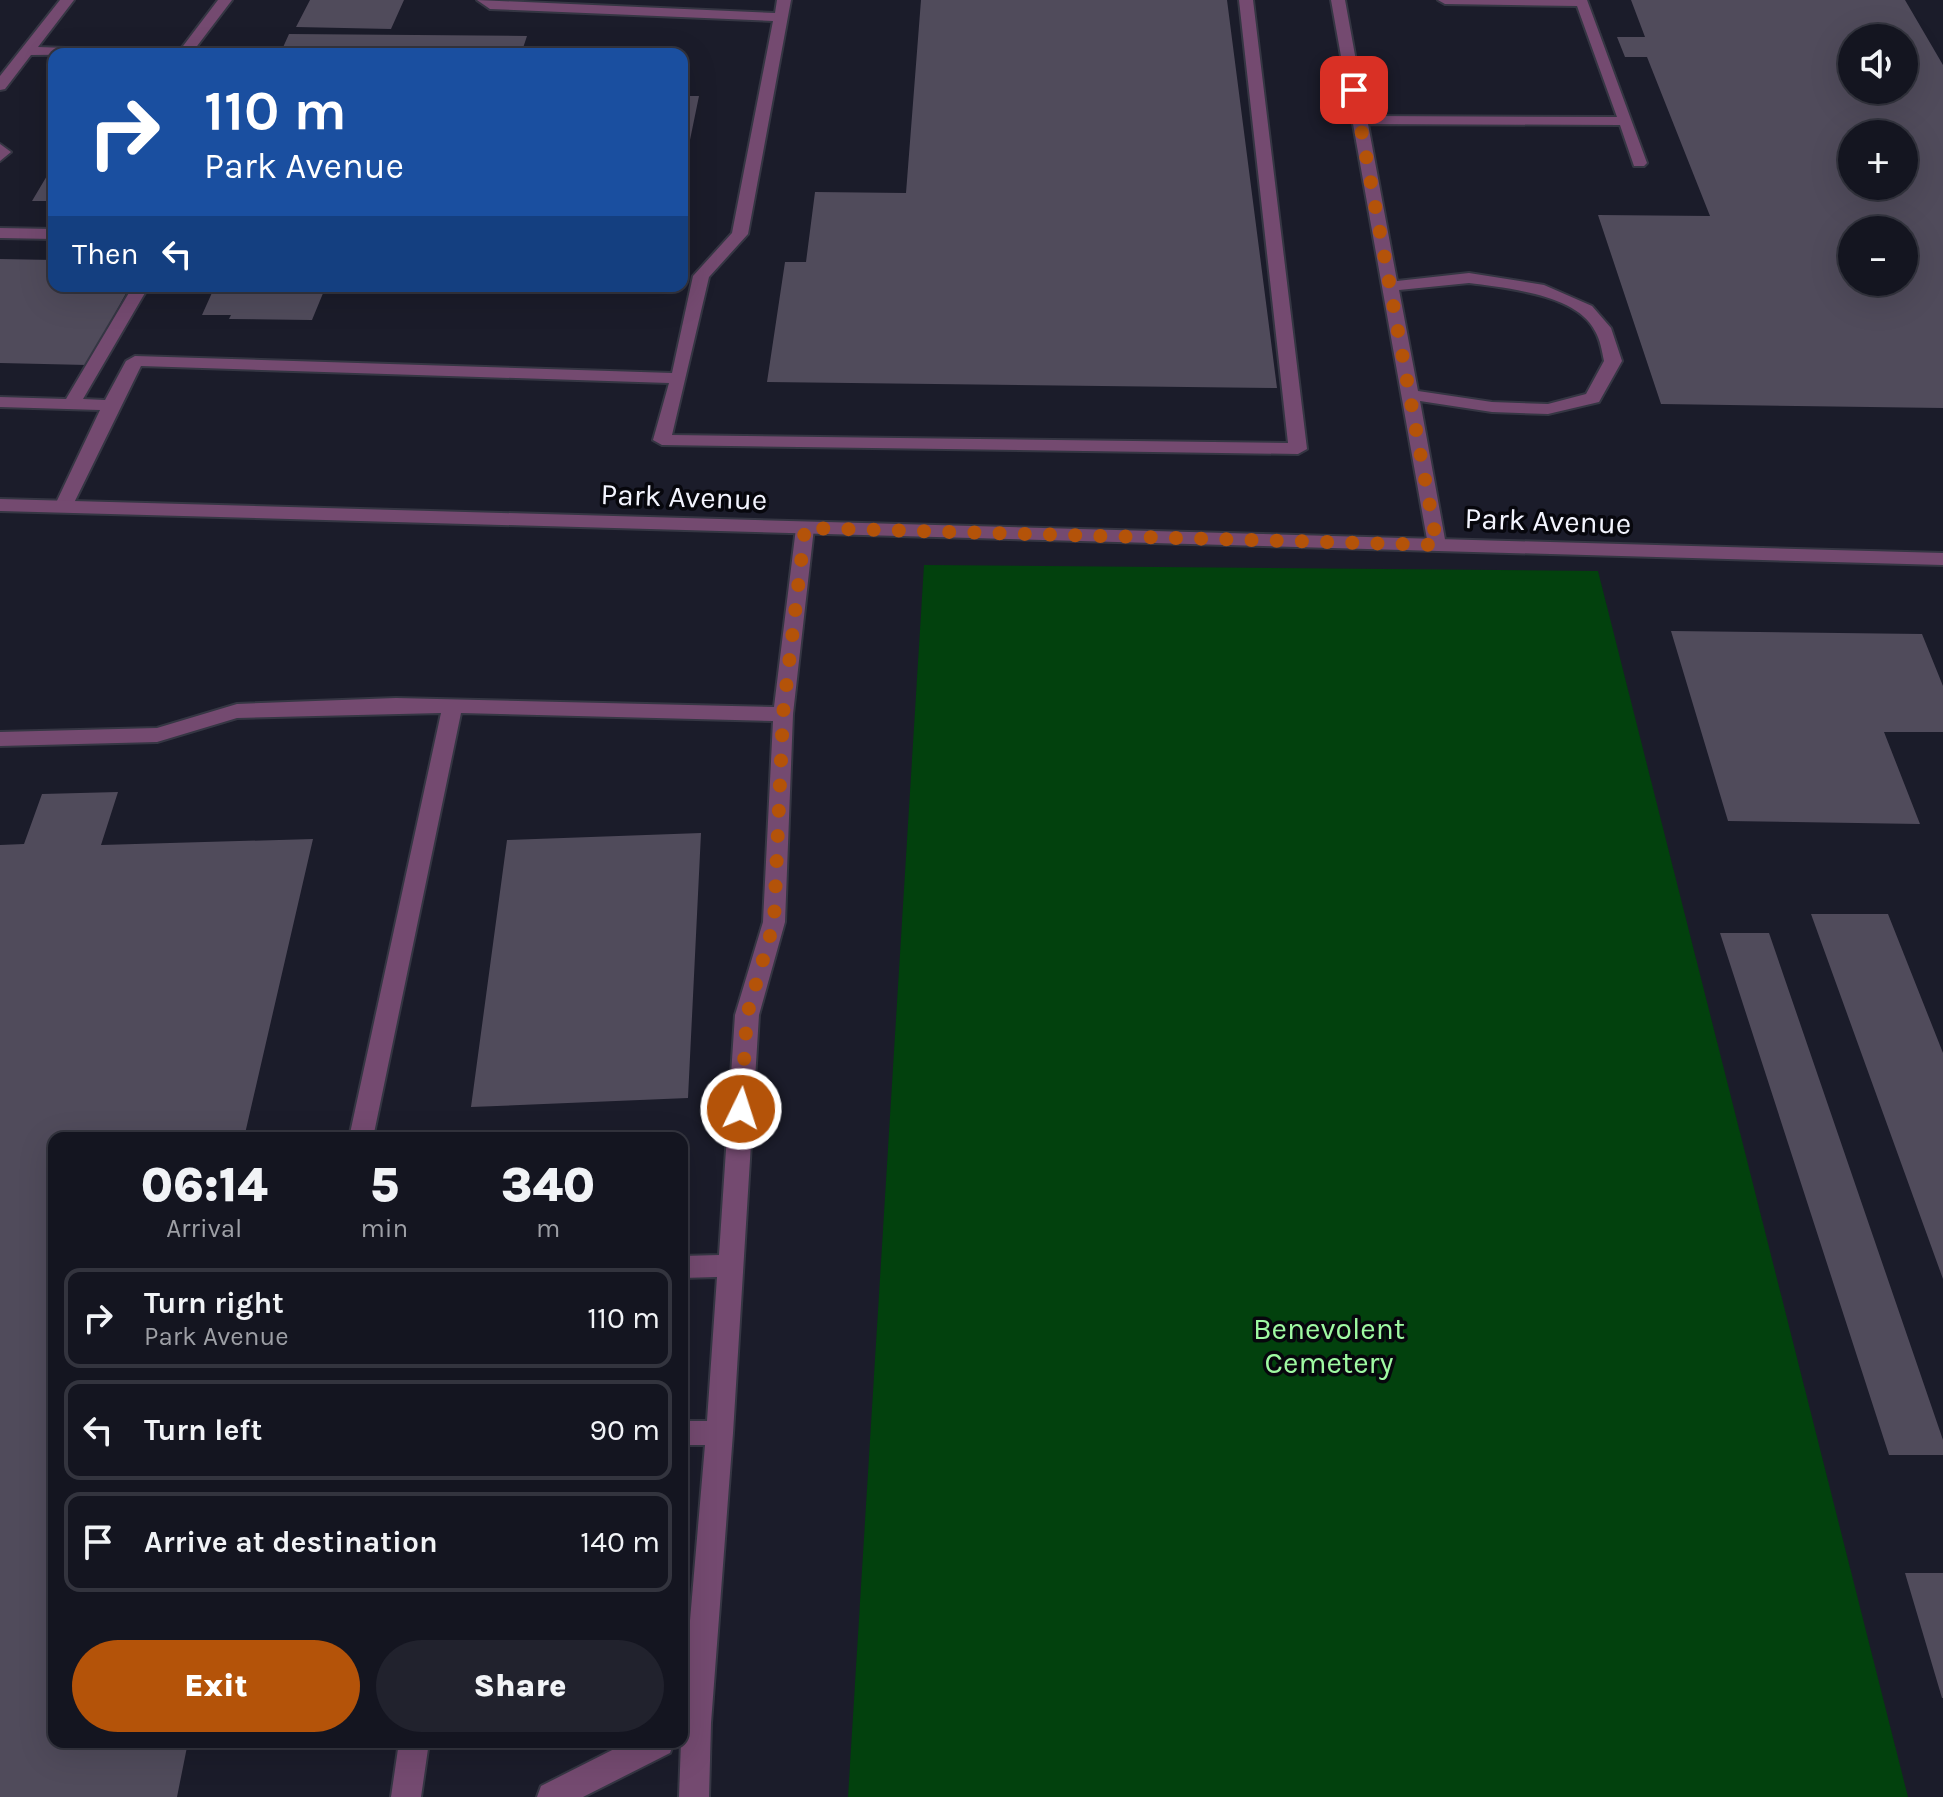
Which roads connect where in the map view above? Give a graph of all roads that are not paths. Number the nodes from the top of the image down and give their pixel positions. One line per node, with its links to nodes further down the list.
1 (67, 0): 9 (street)
2 (225, 0): 8 (street)
3 (484, 0): 7 (street)
4 (1246, 0): 21 (street)
5 (1338, 0): 12 (street)
6 (1445, 0): 13 (street)
7 (783, 8): 21 (street)
8 (189, 48)
9 (28, 51): 10 (street); 11 (street)
10 (48, 52)
11 (0, 86)
12 (1359, 120): 13 (street); 19 (street)
13 (1626, 121): 16 (street)
14 (0, 149): 15 (street)
15 (0, 156)
16 (1639, 163)
17 (0, 233): 18 (street)
18 (48, 234)
19 (1392, 286): 22 (street); 22 (street)
20 (137, 292): 24 (street)
21 (679, 378): 25 (street)
22 (1411, 395): 29 (street)
23 (0, 402): 24 (street)
24 (71, 404): 25 (street)
25 (111, 405): 27 (street)
26 (0, 505): 27 (street, Park Avenue)
27 (63, 507): 28 (street, Park Avenue)
28 (805, 528): 29 (street, Park Avenue); 32 (street)
29 (1437, 545): 30 (street, Park Avenue)
30 (1943, 559)
31 (452, 707): 32 (street); 33 (street); 34 (street)
32 (783, 714): 35 (street)
33 (0, 739)
34 (362, 1132)
35 (731, 1266): 36 (street); 38 (street)
36 (688, 1267)
37 (688, 1433): 38 (street)
38 (720, 1433): 39 (street)
39 (689, 1727): 44 (street)
40 (413, 1748): 42 (street)
41 (647, 1748): 43 (street)
42 (406, 1797)
43 (552, 1797)
44 (694, 1797)

